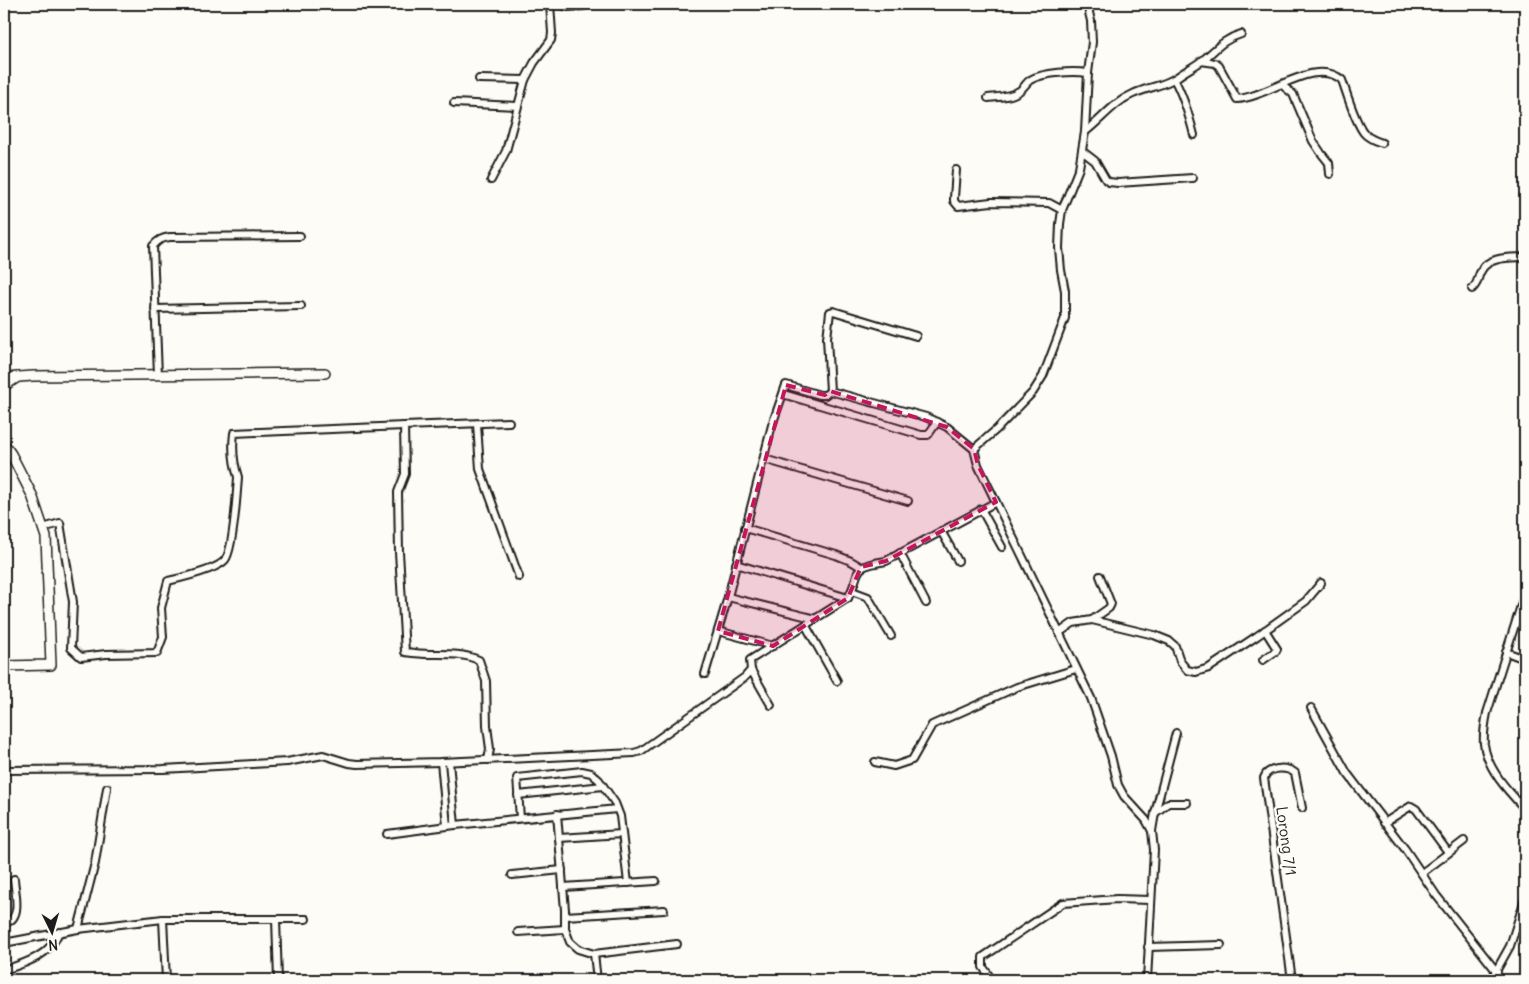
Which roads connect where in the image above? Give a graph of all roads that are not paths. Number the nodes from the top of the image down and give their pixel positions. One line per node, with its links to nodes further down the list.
1 (550, 4): 10 (street)
2 (559, 4): 4 (street)
3 (1087, 4): 7 (street)
4 (584, 6)
5 (1241, 34): 6 (street)
6 (1201, 61): 9 (street); 11 (street)
7 (1088, 73): 12 (street); 15 (street)
8 (479, 79): 10 (street)
9 (1174, 79): 15 (street); 16 (street)
10 (525, 80): 14 (street)
11 (1282, 85): 17 (street); 20 (street)
12 (988, 98)
13 (454, 103): 14 (street)
14 (517, 106): 22 (street)
15 (1085, 132): 18 (street)
16 (1194, 135)
17 (1382, 143)
18 (1082, 150): 21 (street); 23 (street)
19 (956, 170): 23 (street)
20 (1330, 174)
21 (1193, 178)
22 (491, 180)
23 (1062, 210): 42 (street)
24 (300, 236): 28 (street)
25 (1525, 257): 26 (street)
26 (1472, 289)
27 (301, 306): 28 (street)
28 (155, 309): 31 (street)
29 (916, 336): 35 (street)
30 (325, 373): 31 (street)
31 (158, 375): 32 (street)
32 (18, 377): 33 (street); 34 (street)
33 (4, 378)
34 (4, 386)
35 (830, 391): 36 (street); 38 (street)
36 (783, 394): 38 (street); 43 (street)
37 (509, 422): 39 (street)
38 (937, 422): 42 (street)
39 (477, 424): 40 (street); 56 (street)
40 (404, 426): 47 (street); 82 (street)
41 (4, 444): 47 (street)
42 (974, 449): 45 (street)
43 (764, 459): 44 (street); 48 (street)
44 (908, 501)
45 (996, 502): 46 (street); 68 (street)
46 (982, 509): 49 (street); 50 (street)
47 (43, 528): 74 (street)
48 (745, 528): 53 (street); 54 (street)
49 (941, 531): 51 (street); 52 (street)
50 (1002, 547)
51 (900, 553): 54 (street); 62 (street)
52 (958, 561)
53 (736, 564): 60 (street); 61 (street)
54 (861, 567): 58 (street)
55 (1100, 576): 64 (street)
56 (519, 577)
57 (1321, 583): 66 (street)
58 (852, 591): 61 (street); 69 (street)
59 (1525, 594): 71 (street)
60 (728, 597): 63 (street); 67 (street)
61 (848, 598): 63 (street)
62 (926, 603)
63 (816, 619): 65 (street)
64 (1092, 620): 66 (street); 68 (street)
65 (806, 626): 70 (street); 78 (street)
66 (1265, 630): 73 (street)
67 (718, 631): 70 (street); 77 (street)
68 (1059, 633): 75 (street)
69 (891, 636)
70 (772, 646): 76 (street)
71 (1506, 652): 72 (street); 93 (street)
72 (1525, 659)
73 (1263, 660)
74 (4, 666)
75 (1076, 669): 85 (street); 100 (street)
76 (751, 670): 79 (street); 82 (street)
77 (705, 674)
78 (836, 681)
79 (771, 704)
80 (1311, 708): 97 (street)
81 (1176, 732): 94 (street)
82 (488, 760): 84 (street)
83 (441, 762): 84 (street); 86 (street); 99 (street)
84 (449, 762): 98 (street)
85 (875, 762)
86 (4, 770)
87 (603, 786): 89 (street); 89 (street); 92 (street)
88 (107, 788): 121 (street)
89 (518, 795): 96 (street)
90 (1187, 803): 94 (street)
91 (1302, 808): 137 (street, Lorong 7/1)
92 (618, 809): 95 (street); 102 (street)
93 (1525, 809)
94 (1155, 813): 100 (street)
95 (557, 814): 96 (street); 103 (street)
96 (520, 818): 98 (street)
97 (1384, 823): 105 (street); 107 (street)
98 (455, 825): 99 (street)
99 (447, 826): 101 (street)
100 (1152, 831): 114 (street)
101 (387, 834)
102 (622, 834): 103 (street); 111 (street)
103 (559, 838): 106 (street)
104 (1464, 841): 105 (street)
105 (1448, 852): 107 (street)
106 (562, 870): 108 (street); 112 (street)
107 (1422, 873): 131 (street)
108 (512, 875)
109 (14, 879): 120 (street)
110 (656, 881): 111 (street)
111 (628, 883): 112 (street)
112 (563, 887): 116 (street)
113 (1525, 899): 131 (street)
114 (1150, 900): 128 (street); 135 (street)
115 (664, 910): 116 (street)
116 (565, 916): 122 (street)
117 (163, 919): 118 (street); 121 (street); 132 (street)
118 (276, 919): 119 (street); 133 (street)
119 (306, 919)
120 (4, 923)
121 (78, 928): 123 (street)
122 (565, 929): 124 (street); 129 (street)
123 (59, 932): 125 (street); 130 (street)
124 (518, 932)
125 (4, 943)
126 (677, 944): 129 (street)
127 (1221, 945): 128 (street)
128 (1148, 947): 136 (street)
129 (594, 954): 134 (street)
130 (4, 970)
131 (1497, 972): 138 (street)
132 (166, 980)
133 (278, 980)
134 (597, 980)
135 (992, 980)
136 (1147, 980)
137 (1292, 980)
138 (1491, 980)

